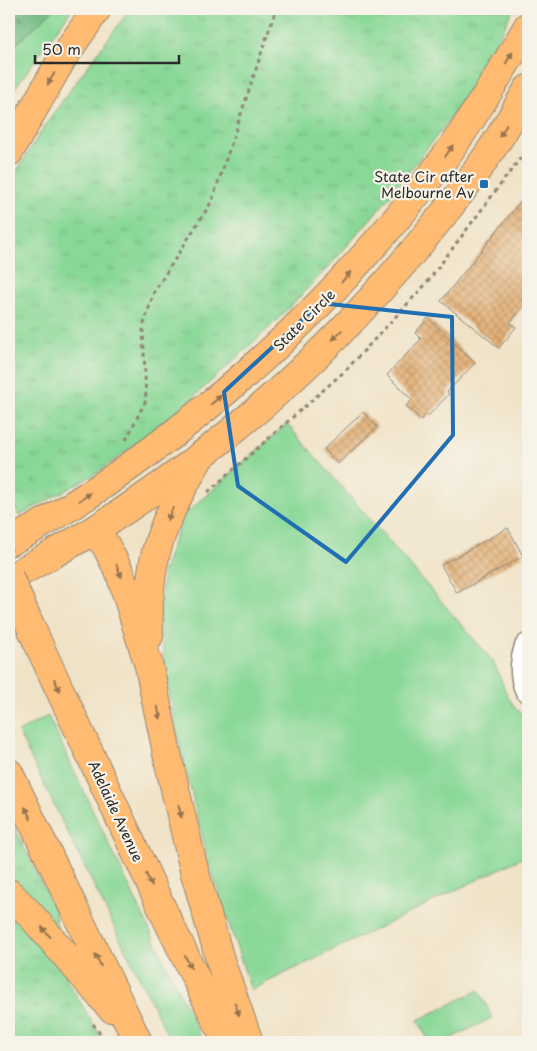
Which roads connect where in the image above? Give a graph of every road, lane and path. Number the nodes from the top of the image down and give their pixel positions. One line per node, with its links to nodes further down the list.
1 (97, 9): 5 (main road, one-way to 5)
2 (276, 9): 6 (path)
3 (528, 26): 9 (main road, State Circle, one-way to 3)
4 (528, 89): 7 (main road, one-way to 7)
5 (9, 152)
6 (125, 442)
7 (201, 456): 8 (main road); 12 (main road, one-way to 12)
8 (92, 531): 9 (main road); 10 (main road); 12 (main road, one-way to 12)
9 (19, 537)
10 (9, 578): 17 (main road, Adelaide Avenue, one-way to 17, bridge)
11 (528, 647): 13 (street)
12 (149, 666): 18 (main road, one-way to 18)
13 (528, 689)
14 (9, 773): 16 (main road, one-way to 14)
15 (9, 893): 16 (main road, one-way to 15)
16 (137, 1039)
17 (227, 1042)
18 (249, 1042)

